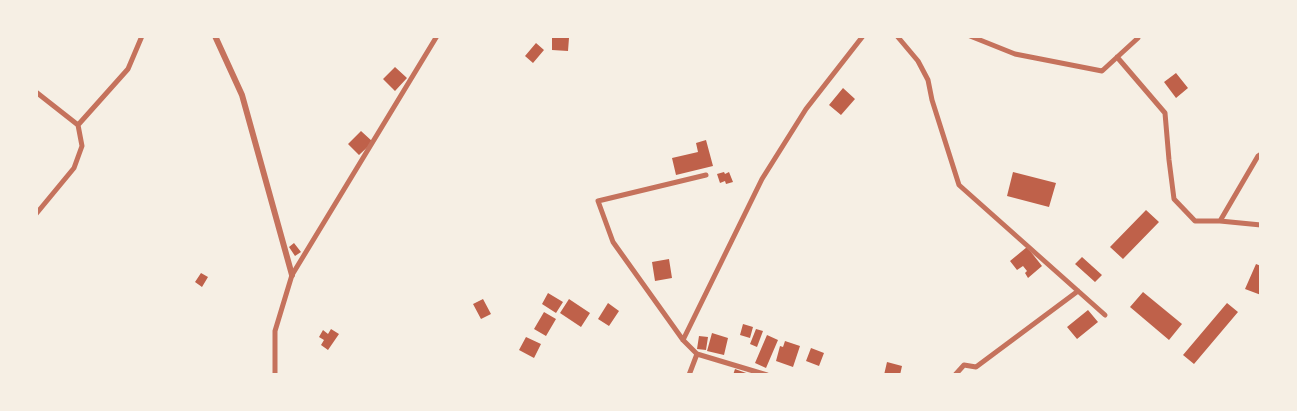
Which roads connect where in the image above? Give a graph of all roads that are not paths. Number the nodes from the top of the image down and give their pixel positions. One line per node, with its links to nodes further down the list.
1 (142, 36): 10 (street)
2 (215, 36): 16 (street)
3 (437, 36): 16 (street)
4 (863, 36): 19 (street)
5 (897, 36): 17 (street)
6 (970, 36): 8 (street)
7 (1138, 36): 8 (street)
8 (1117, 57): 14 (street)
9 (36, 92): 10 (street)
10 (78, 125): 13 (street)
11 (1261, 154): 14 (street)
12 (706, 175): 19 (street)
13 (36, 214)
14 (1220, 222): 15 (street)
15 (1261, 224)
16 (292, 275): 21 (street)
17 (1078, 291): 18 (street); 24 (street)
18 (1105, 315)
19 (683, 340): 20 (street)
20 (697, 354): 22 (street); 23 (street)
21 (276, 375)
22 (689, 375)
23 (767, 375)
24 (955, 375)

